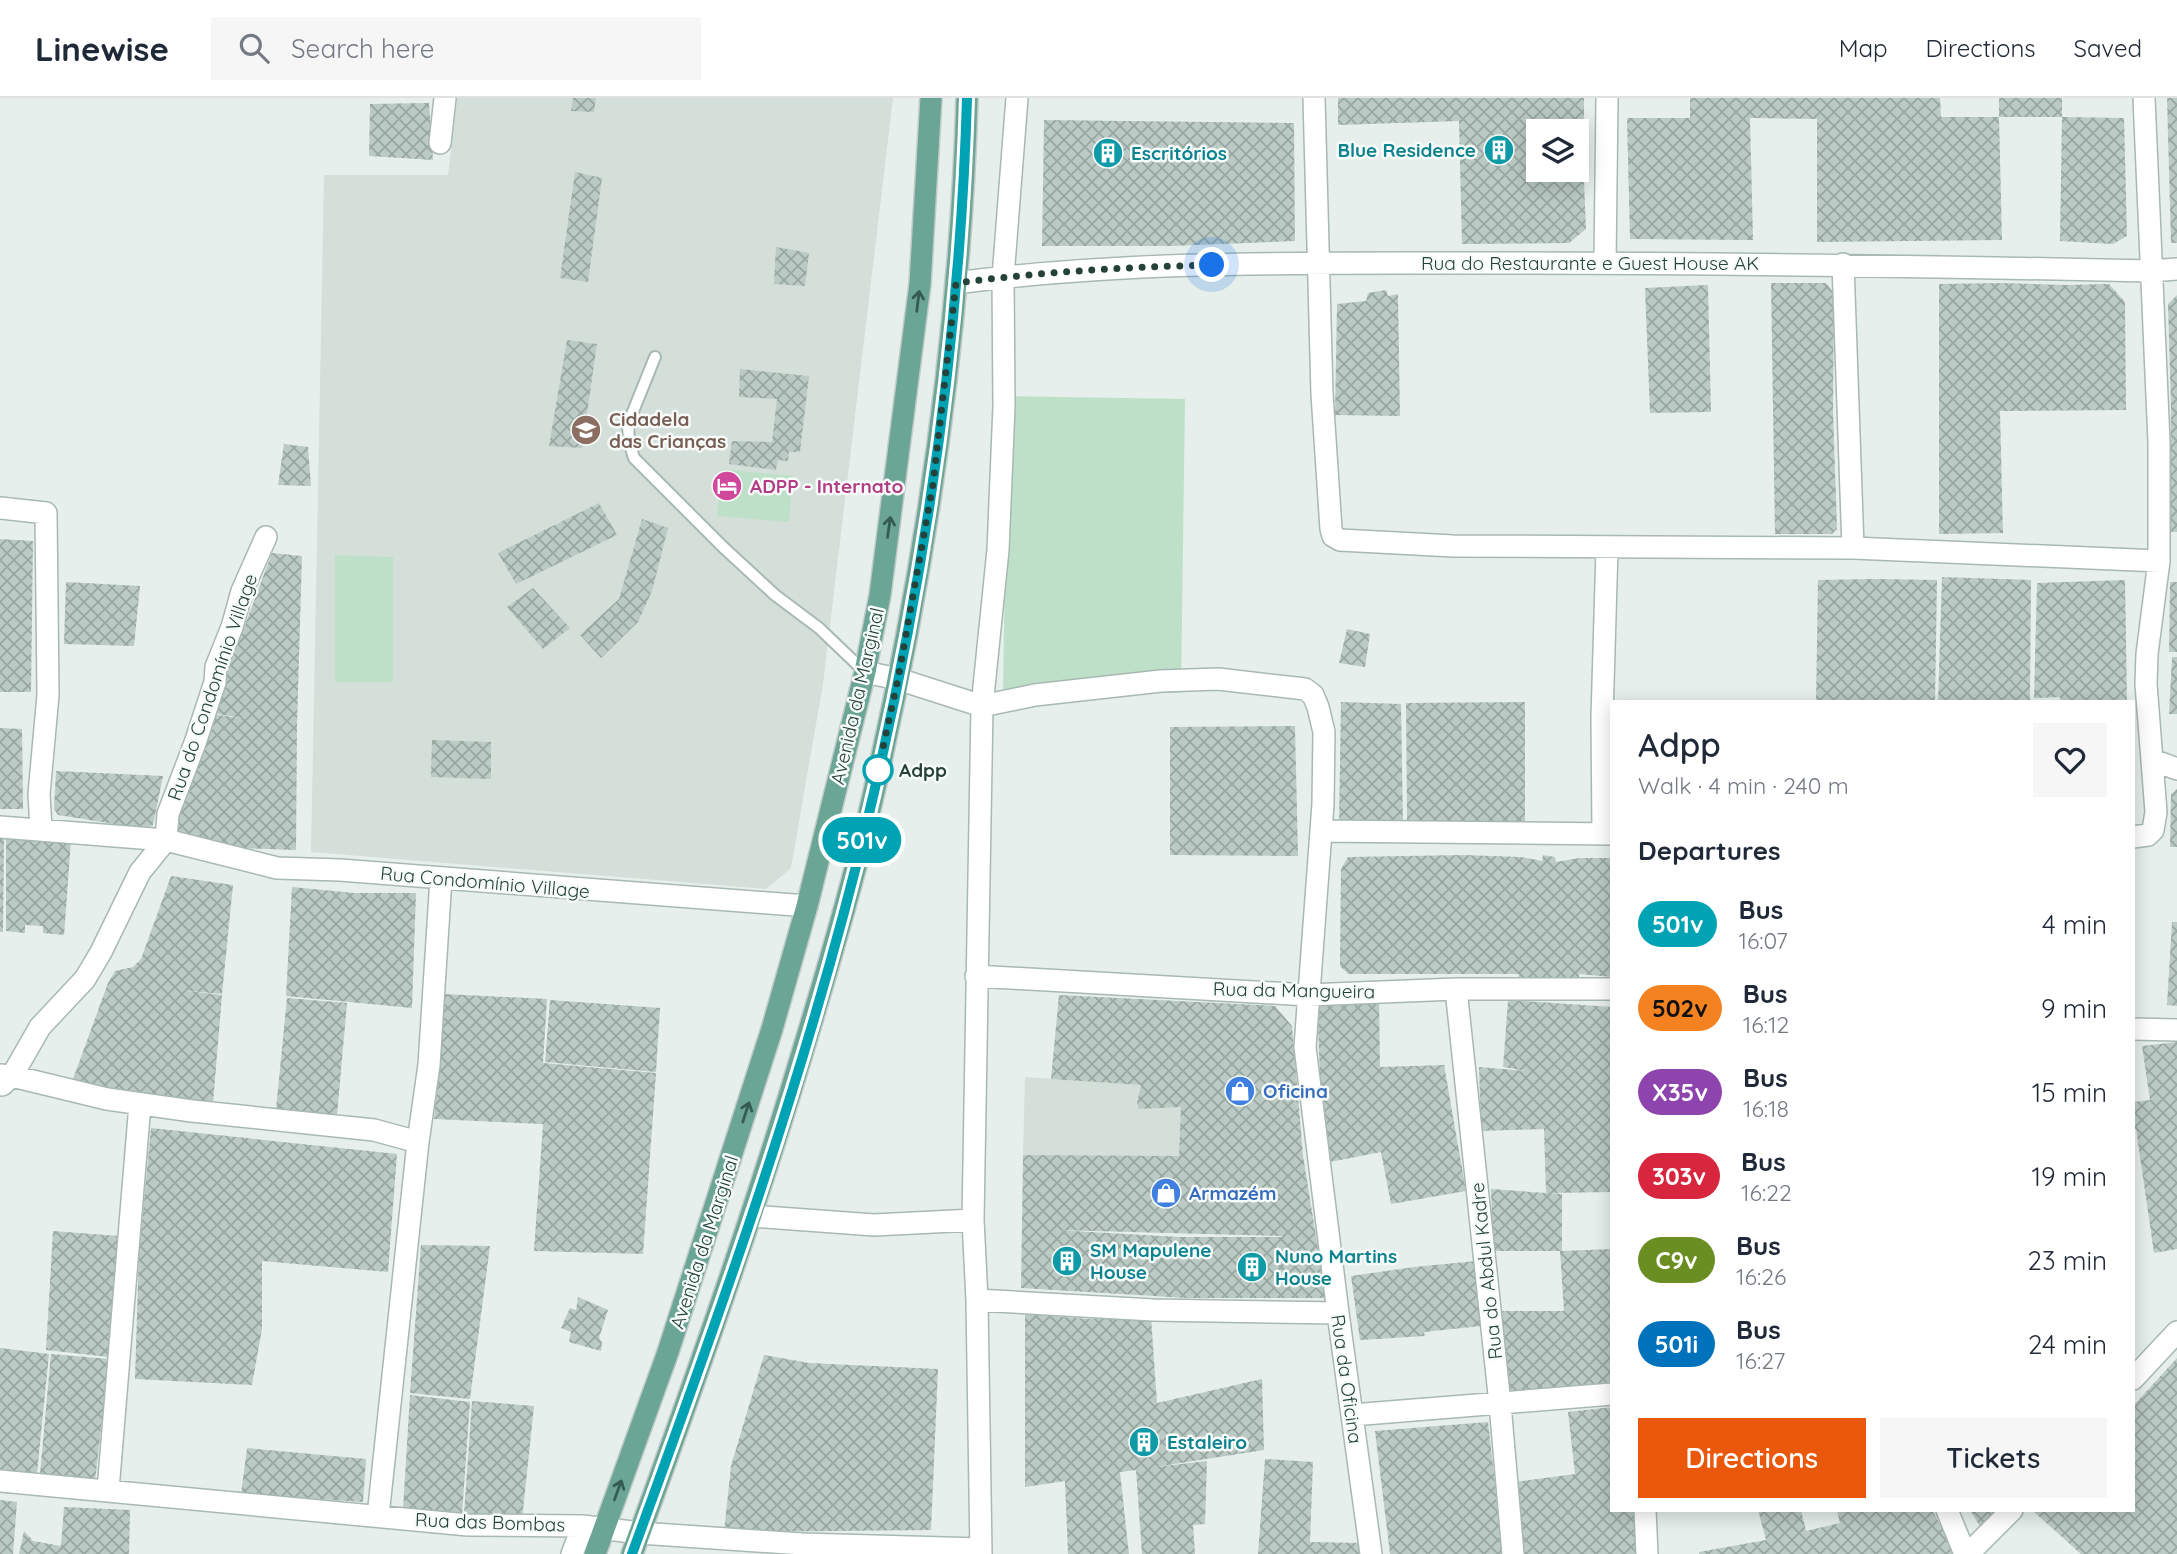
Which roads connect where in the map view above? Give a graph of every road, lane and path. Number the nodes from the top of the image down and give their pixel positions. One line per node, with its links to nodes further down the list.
1 (445, 98): 8 (street)
2 (931, 98): 22 (main road, Avenida da Marginal, one-way to 2)
3 (967, 98): 15 (main road, Avenida da Marginal)
4 (1017, 98): 14 (street)
5 (1314, 98): 9 (street)
6 (1607, 98): 10 (street)
7 (2144, 98): 13 (street)
8 (440, 143)
9 (1319, 263): 10 (street, Rua do Restaurante e Guest House AK); 14 (street, Rua do Restaurante e Guest House AK); 19 (street)
10 (1605, 263): 11 (street, Rua do Restaurante e Guest House AK)
11 (1843, 264): 13 (street, Rua do Restaurante e Guest House AK); 20 (street)
12 (2177, 270): 13 (street, Rua do Restaurante e Guest House AK)
13 (2151, 271): 21 (street)
14 (1003, 276): 15 (street, Rua do Restaurante e Guest House AK); 24 (street)
15 (956, 283): 23 (main road, Avenida da Marginal)
16 (655, 357): 22 (lane)
17 (0, 509): 28 (street)
18 (266, 537): 32 (street, Rua do Condomínio Village)
19 (1607, 548): 20 (street); 30 (street)
20 (1853, 548): 21 (street)
21 (2159, 561): 25 (street)
22 (865, 672): 23 (street); 34 (main road, Avenida da Marginal)
23 (898, 679): 24 (street); 44 (main road, Avenida da Marginal)
24 (982, 706): 29 (street, Rua da Oficina); 35 (street)
25 (2153, 760): 26 (street); 31 (street)
26 (2177, 769)
27 (0, 827): 28 (street)
28 (41, 829): 32 (street)
29 (1321, 831): 30 (street); 38 (street, Rua da Oficina)
30 (1607, 834)
31 (2135, 837)
32 (166, 840): 33 (street, Rua Condomínio Village); 41 (street, Rua do Condomínio Village)
33 (441, 878): 34 (street, Rua Condomínio Village); 43 (street)
34 (807, 906): 59 (main road, Avenida da Marginal, one-way to 34)
35 (976, 976): 38 (street, Rua da Mangueira); 45 (street)
36 (1456, 989): 37 (street, Rua da Mangueira); 38 (street, Rua da Mangueira); 51 (street, Rua do Abdul Kadre)
37 (1610, 989)
38 (1308, 995): 47 (street, Rua da Oficina)
39 (2135, 1029): 40 (street)
40 (2177, 1030)
41 (4, 1079): 42 (street)
42 (140, 1104): 43 (street); 54 (street)
43 (418, 1142): 58 (street)
44 (751, 1216): 45 (street); 60 (main road, Avenida da Marginal)
45 (973, 1220): 46 (street)
46 (977, 1300): 47 (street); 62 (street)
47 (1338, 1313): 52 (street, Rua da Oficina)
48 (2177, 1332): 49 (street)
49 (2135, 1377)
50 (1610, 1394): 51 (street)
51 (1500, 1404): 52 (street); 67 (street, Rua do Abdul Kadre)
52 (1352, 1415): 66 (street, Rua da Oficina)
53 (0, 1480): 54 (street, Rua das Bombas)
54 (108, 1490): 58 (street, Rua das Bombas)
55 (1645, 1512): 68 (street)
56 (1948, 1512): 69 (street)
57 (2010, 1512): 69 (street)
58 (378, 1516): 59 (street, Rua das Bombas)
59 (594, 1527): 60 (street, Rua das Bombas); 63 (street); 64 (main road, Avenida da Marginal)
60 (640, 1533): 61 (street, Rua das Bombas); 65 (main road, Avenida da Marginal)
61 (802, 1549): 62 (street, Rua das Bombas)
62 (981, 1552)
63 (572, 1554)
64 (595, 1554)
65 (632, 1554)
66 (1371, 1554)
67 (1513, 1554)
68 (1647, 1554)
69 (1966, 1554)

